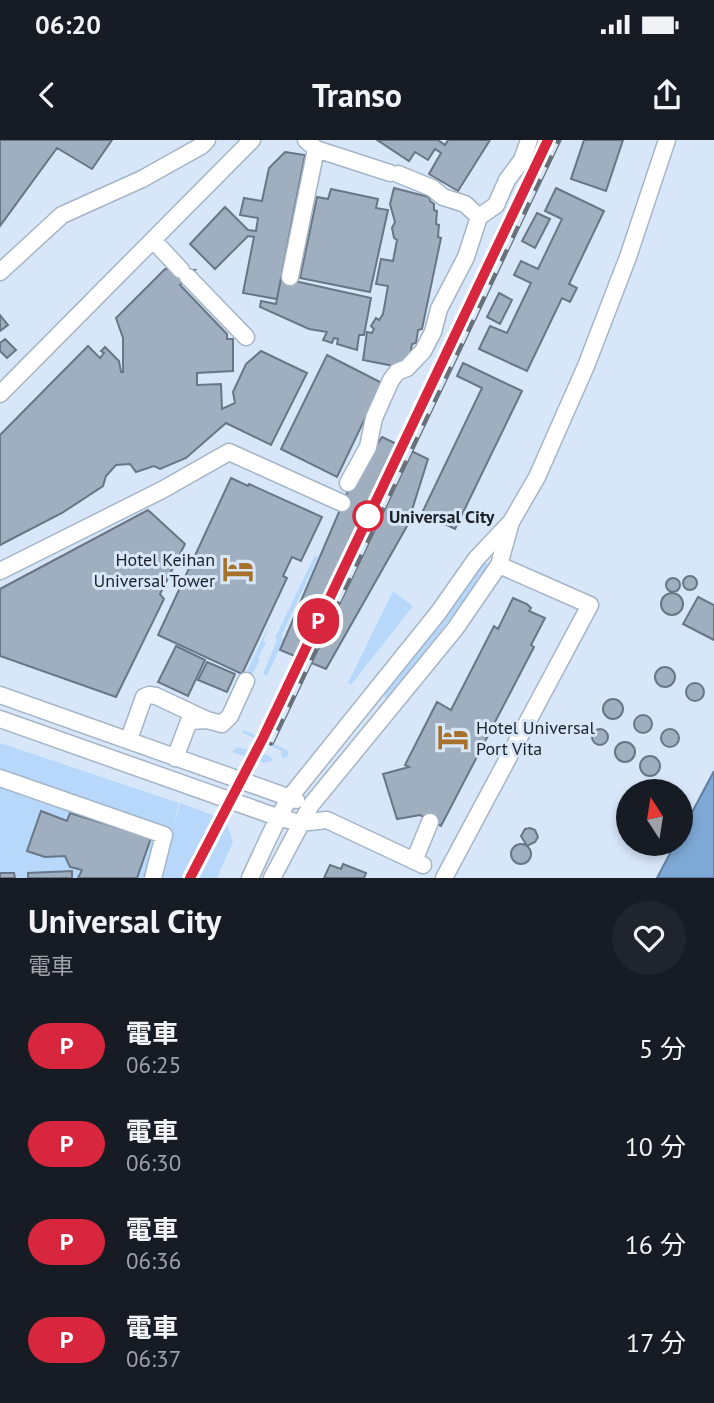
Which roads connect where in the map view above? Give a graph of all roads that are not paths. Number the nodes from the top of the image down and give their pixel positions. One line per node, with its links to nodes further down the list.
1 (207, 140): 8 (street)
2 (252, 140): 7 (street)
3 (529, 140): 6 (street)
4 (667, 140): 14 (street)
5 (311, 145): 6 (street); 9 (street)
6 (479, 216): 12 (street)
7 (153, 240): 10 (street); 11 (street)
8 (0, 272)
9 (290, 276)
10 (246, 337)
11 (0, 394)
12 (348, 483)
13 (342, 503): 16 (street)
14 (511, 522): 15 (street); 24 (street)
15 (499, 565): 25 (street); 33 (street)
16 (0, 570)
17 (246, 681): 20 (street)
18 (0, 695): 21 (street)
19 (0, 719): 26 (street)
20 (207, 720): 21 (street); 22 (street)
21 (129, 739): 22 (street)
22 (175, 758): 24 (street)
23 (0, 778): 30 (street)
24 (289, 797): 25 (street); 26 (street)
25 (311, 805): 27 (street); 29 (street)
26 (277, 817): 29 (street); 31 (street)
27 (327, 820): 28 (street); 29 (street)
28 (430, 822)
29 (300, 824): 32 (street)
30 (153, 878)
31 (250, 878)
32 (272, 878)
33 (444, 878)

